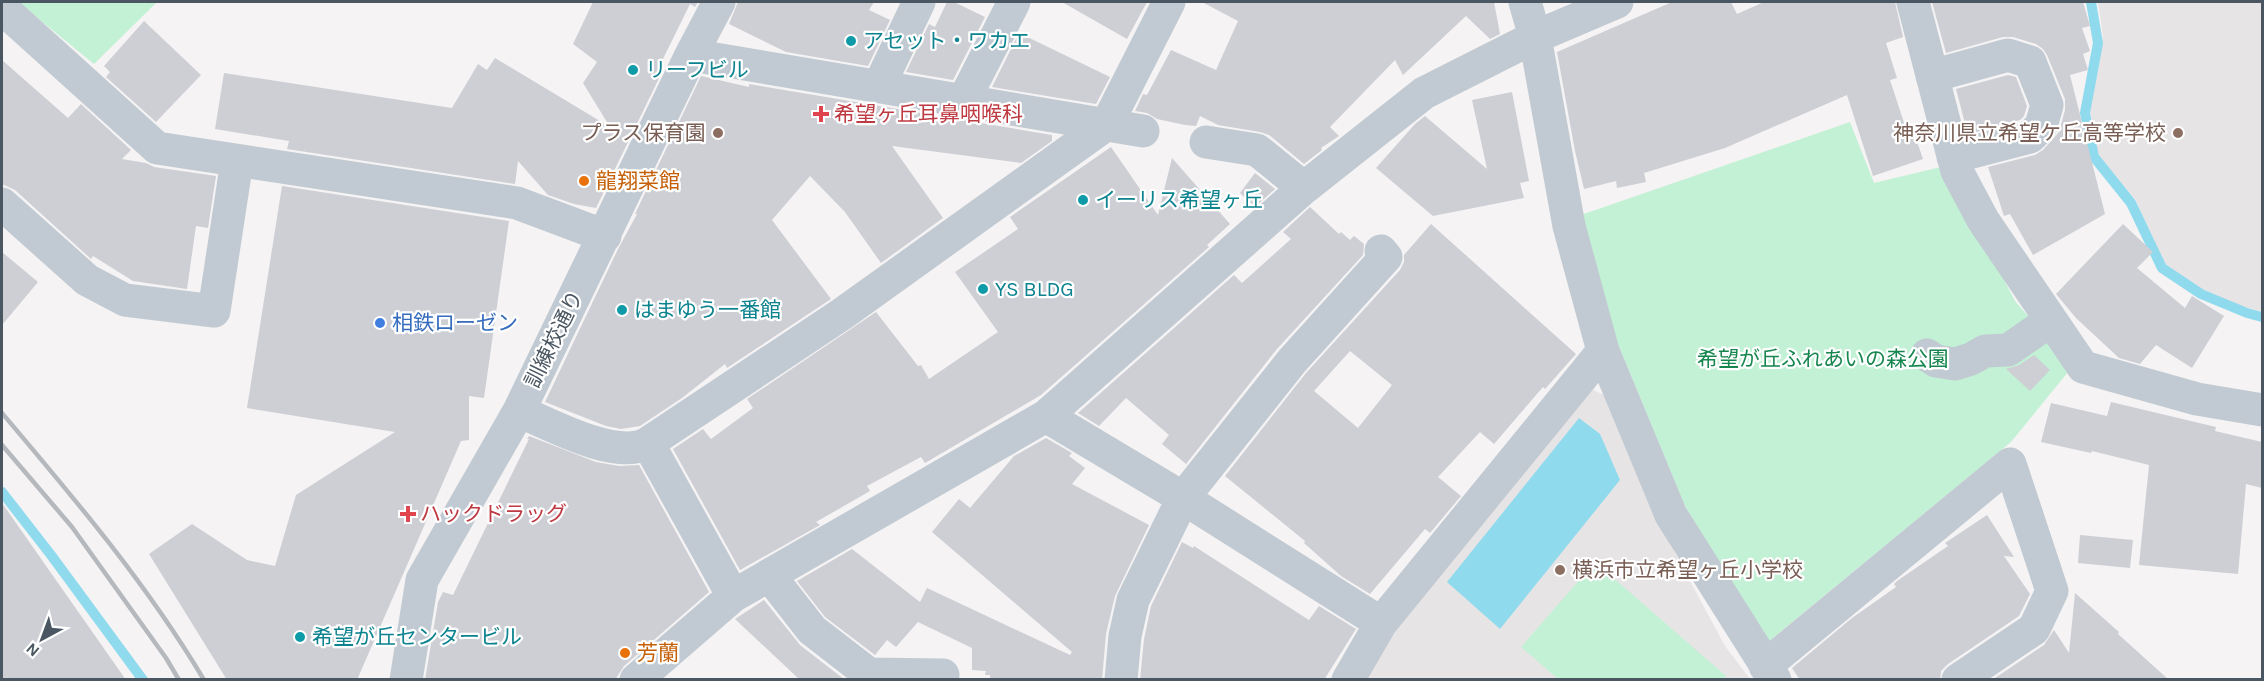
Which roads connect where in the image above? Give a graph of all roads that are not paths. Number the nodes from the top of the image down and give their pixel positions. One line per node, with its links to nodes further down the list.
1 (719, 2): 10 (street, 訓練校通り)
2 (919, 2): 12 (street)
3 (1014, 2): 13 (street)
4 (1169, 2): 14 (street)
5 (1525, 2): 9 (street)
6 (1617, 2): 9 (street)
7 (1913, 2): 11 (street)
8 (2, 8): 18 (street)
9 (1535, 37): 19 (street); 24 (street)
10 (691, 55): 12 (street); 21 (street, 訓練校通り)
11 (1932, 76): 17 (street); 17 (street)
12 (879, 86): 13 (street)
13 (964, 100): 14 (street)
14 (1107, 124): 15 (street); 29 (street)
15 (1143, 131)
16 (1206, 142): 19 (street)
17 (1953, 158): 23 (street)
18 (237, 161): 20 (street); 21 (street)
19 (1304, 188): 28 (street)
20 (2, 204)
21 (605, 236): 27 (street, 訓練校通り)
22 (1381, 251): 30 (street)
23 (2050, 321): 25 (street); 26 (street)
24 (1603, 351): 33 (street); 34 (street)
25 (1927, 355)
26 (2262, 410)
27 (519, 411): 29 (street); 36 (street, 訓練校通り)
28 (1046, 416): 30 (street); 31 (street)
29 (648, 443): 32 (street)
30 (1183, 498): 33 (street); 38 (street)
31 (770, 575): 32 (street); 35 (street)
32 (734, 596): 37 (street)
33 (1381, 623): 39 (street)
34 (1770, 673): 40 (street)
35 (943, 675)
36 (406, 680)
37 (636, 680)
38 (1121, 680)
39 (1348, 680)
40 (1958, 680)

